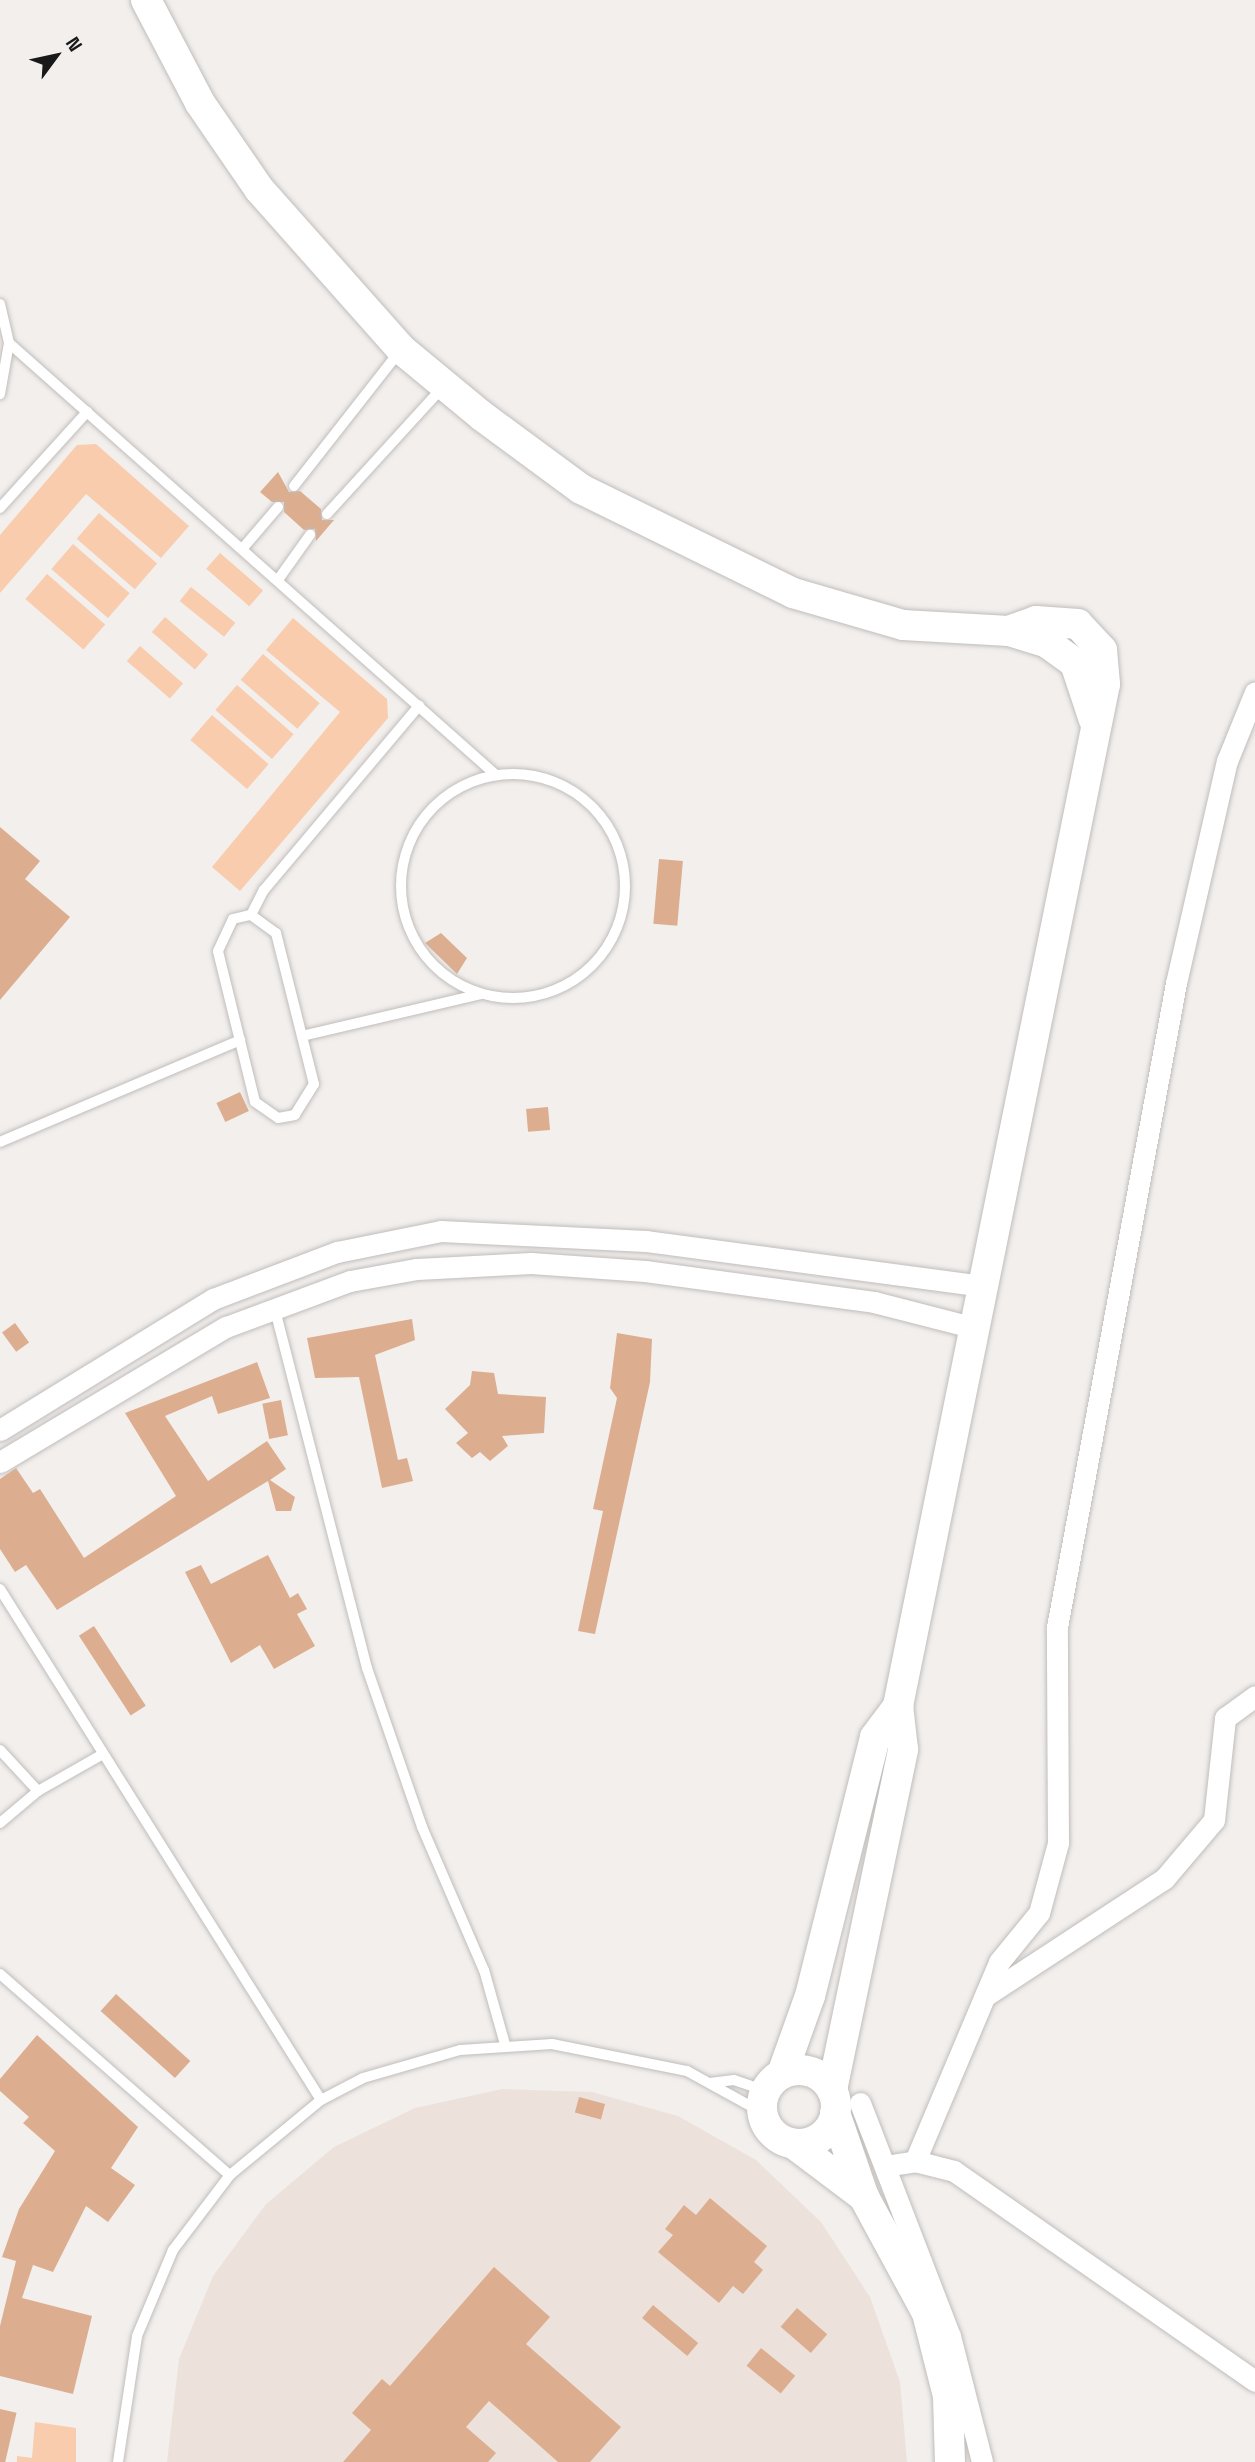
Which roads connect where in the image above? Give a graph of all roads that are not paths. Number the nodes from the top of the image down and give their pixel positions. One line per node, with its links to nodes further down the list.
1 (146, 0): 4 (main road)
2 (0, 304): 3 (lane)
3 (9, 343): 6 (lane); 7 (lane)
4 (401, 349): 5 (main road); 8 (lane)
5 (443, 386): 11 (lane); 23 (main road)
6 (0, 394)
7 (87, 412): 10 (lane); 13 (lane)
8 (294, 486)
9 (278, 507): 13 (lane)
10 (0, 508)
11 (327, 514)
12 (310, 535): 14 (lane)
13 (243, 548): 14 (lane)
14 (280, 577): 16 (lane)
15 (1255, 692): 36 (street)
16 (419, 706): 17 (lane); 18 (lane)
17 (496, 775): 19 (lane); 19 (lane)
18 (251, 915): 20 (lane); 21 (lane)
19 (481, 994): 20 (lane)
20 (302, 1036): 21 (lane)
21 (240, 1040): 22 (lane)
22 (0, 1142)
23 (984, 1286): 25 (main road); 26 (street)
24 (274, 1305): 25 (street); 27 (street); 37 (lane)
25 (975, 1328): 30 (main road)
26 (0, 1430)
27 (0, 1462)
28 (0, 1589): 31 (lane)
29 (1255, 1696): 36 (street)
30 (898, 1706): 39 (main road); 41 (main road)
31 (103, 1754): 33 (lane); 40 (lane)
32 (3, 1758): 33 (lane)
33 (38, 1791): 34 (lane)
34 (0, 1823)
35 (0, 1974): 45 (lane)
36 (985, 1997): 43 (street)
37 (505, 2044): 38 (lane); 40 (lane)
38 (710, 2083): 39 (lane); 39 (lane)
39 (770, 2093): 41 (main road); 42 (main road)
40 (321, 2100): 45 (lane)
41 (842, 2102): 42 (main road); 44 (street); 46 (main road)
42 (794, 2144): 46 (main road)
43 (915, 2161): 44 (street); 47 (street)
44 (885, 2166): 50 (street)
45 (230, 2175): 48 (lane)
46 (864, 2197): 49 (main road)
47 (1255, 2381)
48 (118, 2462)
49 (950, 2462)
50 (982, 2462)

